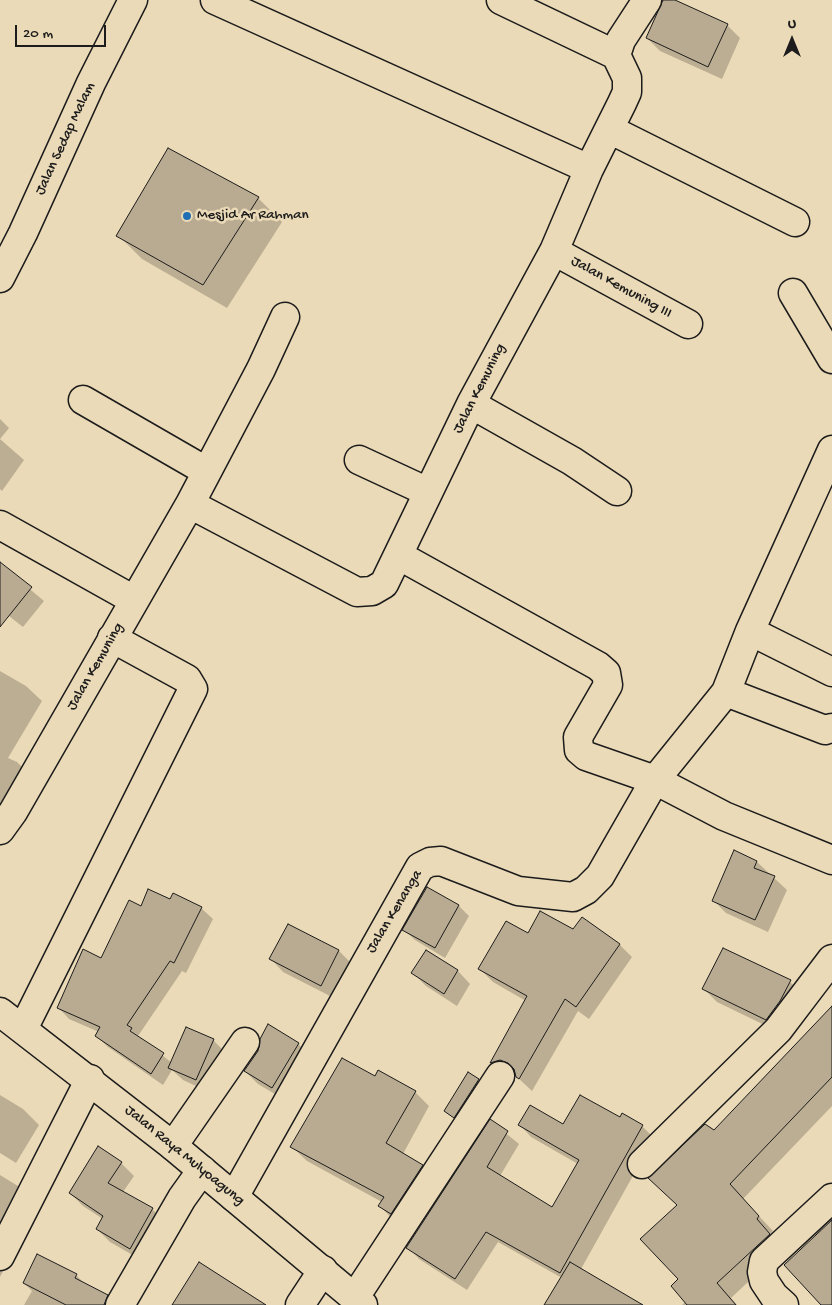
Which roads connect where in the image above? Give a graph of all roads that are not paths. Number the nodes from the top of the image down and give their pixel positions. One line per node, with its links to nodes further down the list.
1 (133, 0): 10 (street, Jalan Sedap Malam)
2 (215, 0): 7 (street)
3 (501, 0): 5 (street)
4 (647, 0): 5 (street)
5 (616, 55): 6 (street, Jalan Kemuning)
6 (609, 129): 7 (street, Jalan Kemuning); 8 (street)
7 (589, 168): 9 (street, Jalan Kemuning)
8 (795, 222)
9 (554, 251): 13 (street, Jalan Kemuning III); 16 (street, Jalan Kemuning)
10 (0, 278)
11 (793, 293): 14 (street)
12 (285, 318): 19 (street, Jalan Kemuning)
13 (688, 324)
14 (832, 359)
15 (83, 400): 19 (street)
16 (471, 404): 20 (street); 21 (street, Jalan Kemuning)
17 (832, 450): 26 (street, Jalan Kenanga)
18 (359, 460): 21 (street)
19 (206, 472): 22 (street, Jalan Kemuning)
20 (617, 491)
21 (428, 492): 24 (street, Jalan Kemuning)
22 (190, 504): 24 (street, Jalan Kemuning); 25 (street, Jalan Kemuning)
23 (0, 525): 25 (street)
24 (398, 555): 31 (street)
25 (134, 600): 27 (street, Jalan Kemuning)
26 (750, 631): 28 (street); 29 (street, Jalan Kenanga)
27 (112, 638): 32 (street, Jalan Kemuning); 36 (street)
28 (832, 672)
29 (726, 692): 30 (street); 31 (street, Jalan Kenanga)
30 (832, 728)
31 (655, 780): 33 (street); 43 (street, Jalan Kenanga)
32 (0, 830)
33 (832, 859)
34 (832, 959): 41 (street)
35 (0, 1012): 36 (street, Jalan Raya Mulyoagung)
36 (23, 1030): 39 (street, Jalan Raya Mulyoagung)
37 (245, 1042): 40 (street)
38 (500, 1076): 47 (street)
39 (90, 1080): 40 (street, Jalan Raya Mulyoagung); 45 (street)
40 (173, 1146): 42 (street, Jalan Raya Mulyoagung)
41 (642, 1164)
42 (202, 1170): 43 (street, Jalan Raya Mulyoagung); 48 (street)
43 (234, 1197): 46 (street, Jalan Raya Mulyoagung)
44 (832, 1198): 50 (street)
45 (0, 1256)
46 (323, 1270): 47 (street, Jalan Raya Mulyoagung); 49 (street)
47 (359, 1301)
48 (120, 1305)
49 (300, 1305)
50 (784, 1305)

